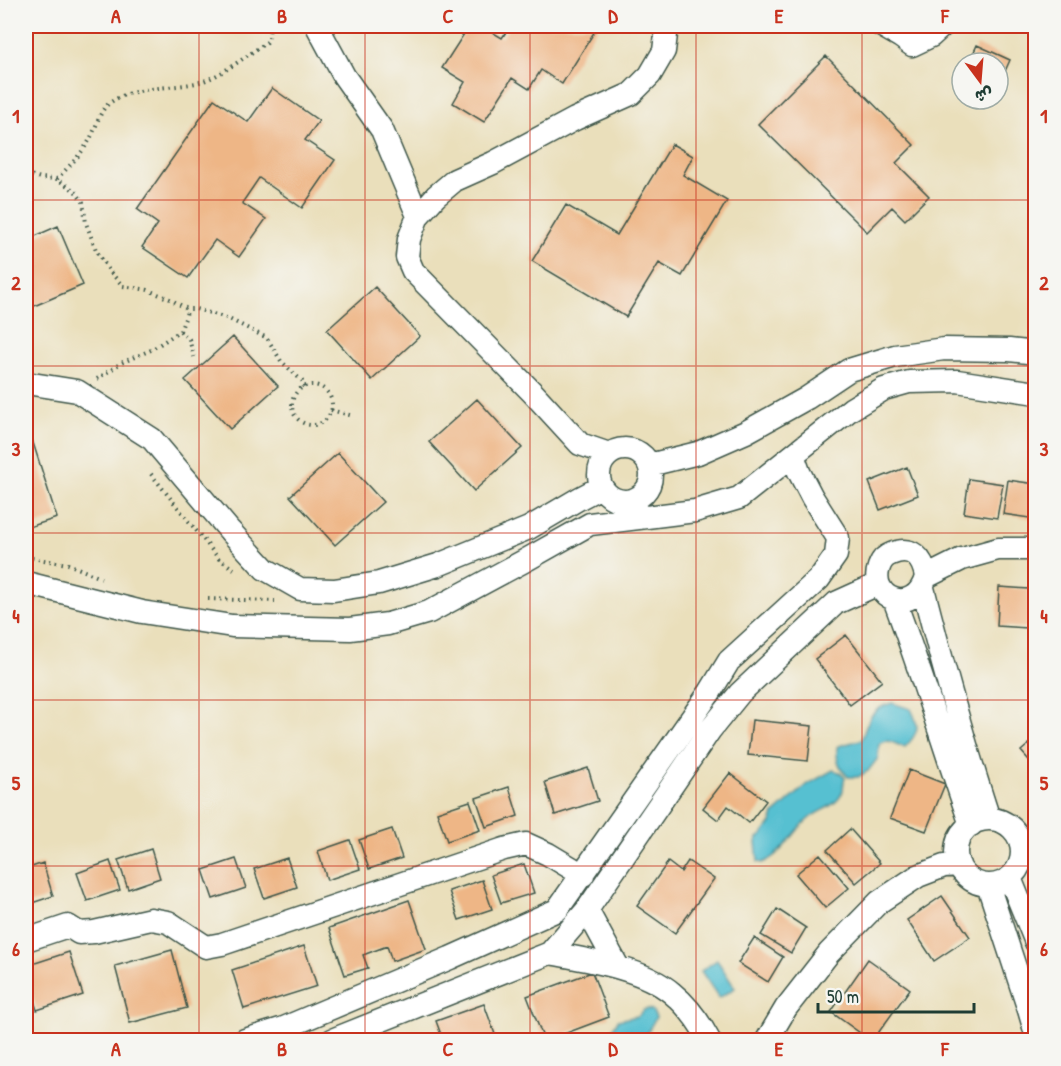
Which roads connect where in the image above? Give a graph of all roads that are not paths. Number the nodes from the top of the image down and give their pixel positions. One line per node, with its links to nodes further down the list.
1 (317, 26): 5 (street)
2 (667, 26): 5 (street)
3 (882, 26): 4 (street)
4 (942, 26)
5 (418, 216): 9 (street)
6 (1035, 353): 11 (street)
7 (26, 383): 12 (street)
8 (1035, 393): 10 (street)
9 (609, 454): 11 (street); 12 (street)
10 (793, 455): 14 (street); 19 (street)
11 (649, 465): 12 (street)
12 (601, 487)
13 (1035, 549): 15 (street)
14 (26, 583)
15 (925, 583): 16 (street); 16 (street); 17 (street)
16 (886, 592): 17 (street); 22 (street)
17 (980, 822): 18 (street); 20 (street)
18 (959, 865): 21 (street); 31 (street)
19 (583, 874): 23 (street); 28 (street)
20 (1010, 878): 21 (street); 24 (street)
21 (988, 885): 27 (street)
22 (587, 910): 25 (street); 26 (street)
23 (26, 940)
24 (1035, 942)
25 (550, 953): 26 (street); 29 (street)
26 (618, 967): 30 (street)
27 (1035, 1034)
28 (245, 1041)
29 (332, 1041)
30 (709, 1041)
31 (767, 1041)

